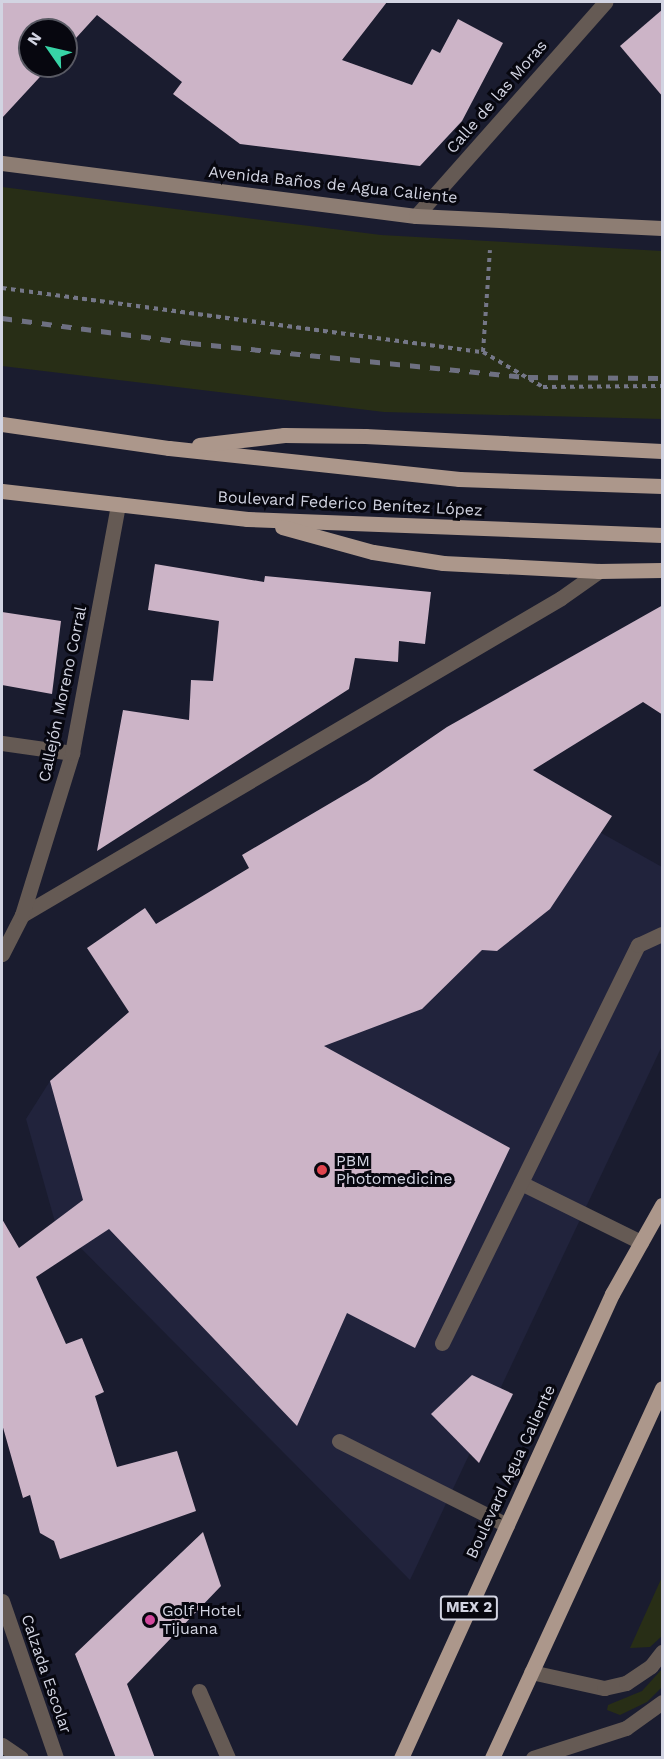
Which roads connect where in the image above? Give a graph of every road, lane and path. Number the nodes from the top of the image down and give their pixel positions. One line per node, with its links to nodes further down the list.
1 (605, 2): 3 (street, Calle de las Moras)
2 (2, 163): 3 (street, Avenida Baños de Agua Caliente)
3 (416, 216): 4 (street, Avenida Baños de Agua Caliente)
4 (492, 219): 5 (street, Avenida Baños de Agua Caliente); 7 (path)
5 (663, 228)
6 (2, 288): 7 (path)
7 (483, 352): 8 (path)
8 (663, 386)
9 (2, 424): 10 (main road)
10 (169, 448): 11 (main road); 12 (main road, Boulevard Federico Benítez López)
11 (663, 451)
12 (663, 486)
13 (2, 490): 14 (main road, Boulevard Federico Benítez López)
14 (118, 504): 15 (main road, Boulevard Federico Benítez López); 20 (street, Callejón Moreno Corral)
15 (247, 519): 16 (main road, Boulevard Federico Benítez López); 18 (main road)
16 (663, 535)
17 (663, 570): 18 (main road)
18 (599, 571): 21 (street)
19 (2, 743): 20 (street)
20 (72, 753): 21 (street, Callejón Moreno Corral)
21 (22, 915): 23 (street, Callejón Moreno Corral)
22 (663, 934): 24 (street)
23 (2, 954)
24 (521, 1183): 26 (street); 27 (street)
25 (663, 1204): 26 (main road, Boulevard Agua Caliente / MEX 2)
26 (641, 1242): 30 (main road, Boulevard Agua Caliente / MEX 2)
27 (442, 1343)
28 (663, 1388): 33 (main road)
29 (339, 1441): 30 (street)
30 (507, 1525): 40 (main road, Boulevard Agua Caliente / MEX 2)
31 (2, 1601): 38 (street, Calzada Escolar)
32 (663, 1652): 33 (street)
33 (531, 1672): 41 (main road)
34 (199, 1691): 39 (street)
35 (663, 1702): 42 (street)
36 (2, 1745): 37 (street)
37 (21, 1758)
38 (56, 1758)
39 (228, 1758)
40 (400, 1758)
41 (492, 1758)
42 (533, 1758)

